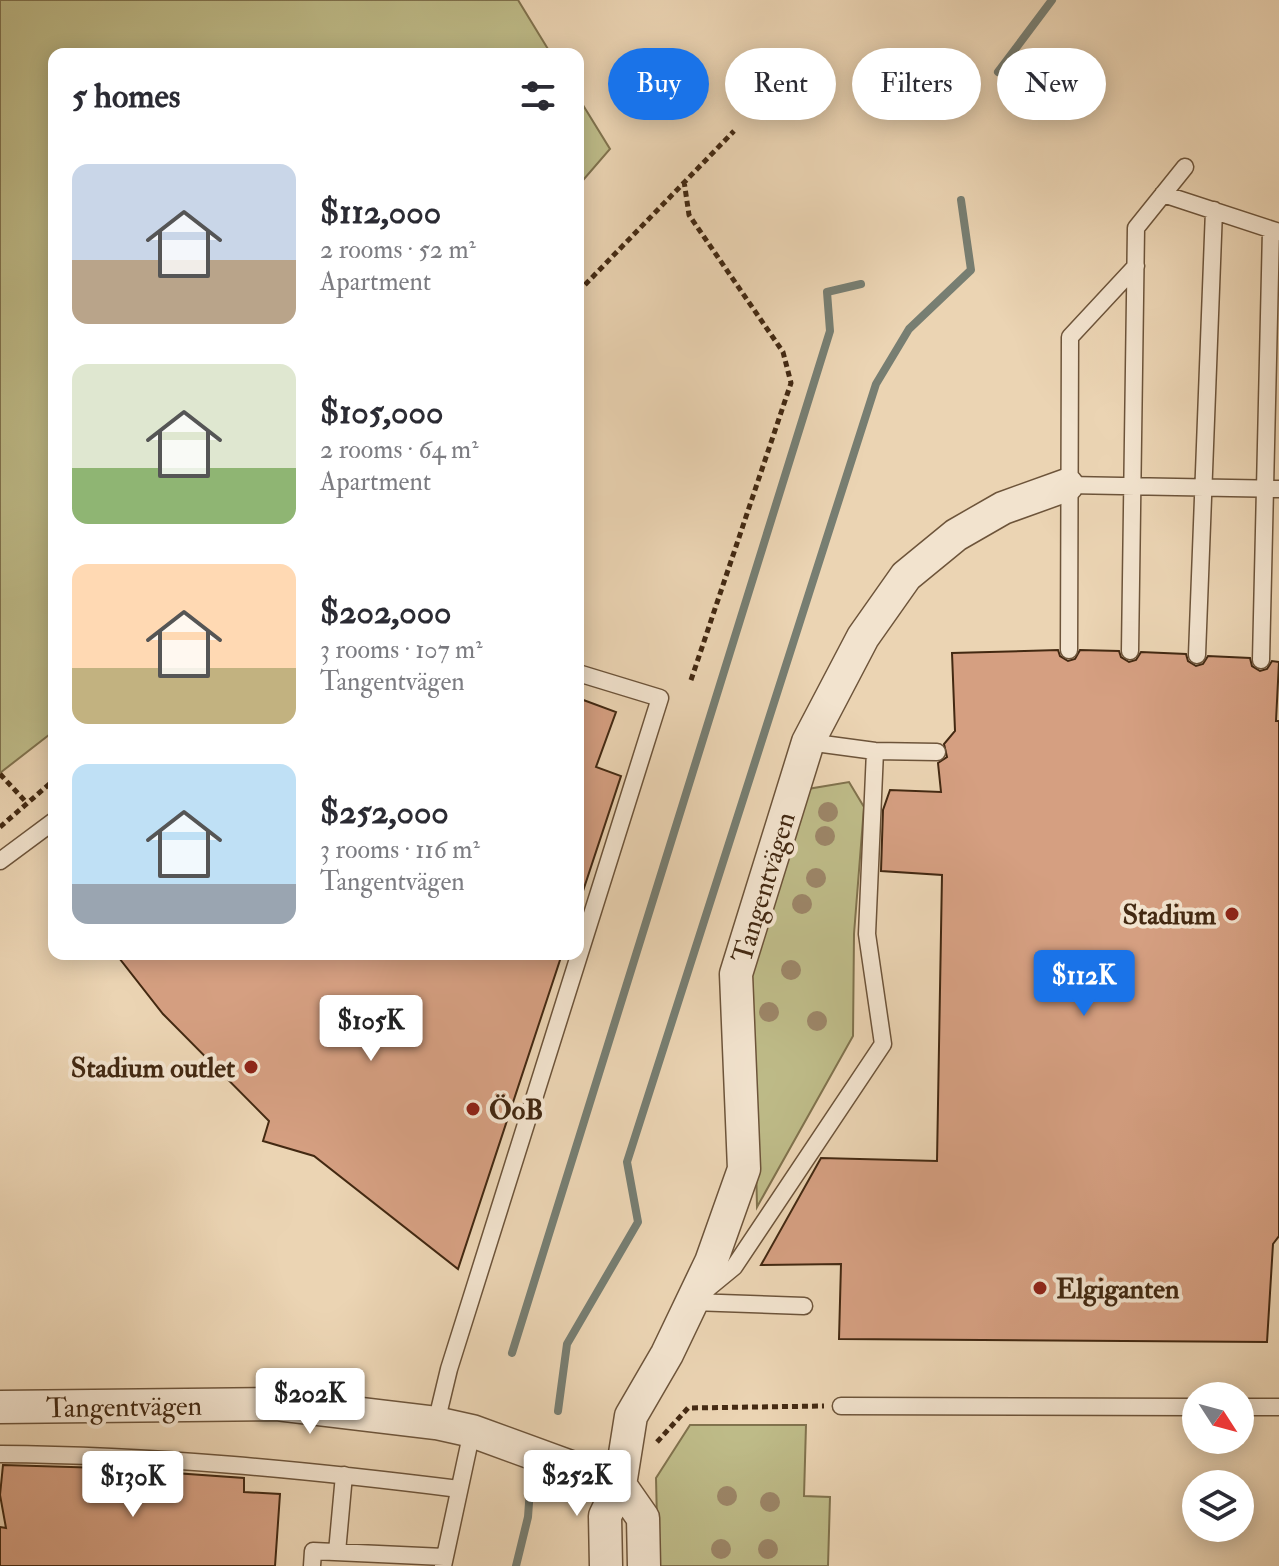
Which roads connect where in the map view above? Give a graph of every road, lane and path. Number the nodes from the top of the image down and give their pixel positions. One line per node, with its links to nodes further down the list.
1 (734, 131): 3 (path)
2 (1185, 167): 4 (lane)
3 (684, 181): 8 (path); 18 (path)
4 (1163, 194): 5 (lane); 7 (lane)
5 (1214, 210): 6 (lane); 11 (lane)
6 (1275, 231): 12 (lane)
7 (1136, 266): 9 (lane); 10 (lane)
8 (584, 286)
9 (1067, 485): 10 (lane); 13 (lane); 19 (street, Tangentvägen)
10 (1133, 486): 11 (lane); 14 (lane)
11 (1204, 487): 12 (lane); 15 (lane)
12 (1272, 488): 16 (lane)
13 (1069, 650)
14 (1130, 651)
15 (1197, 655)
16 (1261, 660)
17 (584, 675): 28 (lane)
18 (690, 683)
19 (808, 742): 20 (lane); 30 (street, Tangentvägen)
20 (875, 751): 21 (lane); 30 (lane)
21 (937, 752)
22 (0, 774): 24 (path)
23 (48, 785): 24 (path)
24 (26, 802): 26 (path)
25 (48, 825): 27 (lane)
26 (0, 827)
27 (0, 861)
28 (584, 940)
29 (578, 960): 37 (lane)
30 (692, 1302): 31 (lane); 41 (street, Tangentvägen)
31 (804, 1306)
32 (841, 1406): 34 (lane); 41 (path)
33 (0, 1407): 37 (street, Tangentvägen)
34 (1182, 1407)
35 (1254, 1407): 36 (lane)
36 (1279, 1407)
37 (436, 1423): 38 (street, Tangentvägen)
38 (472, 1431): 41 (street, Tangentvägen); 42 (lane)
39 (0, 1454): 40 (lane)
40 (344, 1475): 42 (lane); 43 (lane)
41 (620, 1485): 46 (street, Tangentvägen); 47 (street)
42 (459, 1489): 44 (lane)
43 (337, 1552): 44 (lane); 45 (lane)
44 (443, 1562)
45 (312, 1566)
46 (606, 1566)
47 (644, 1566)

